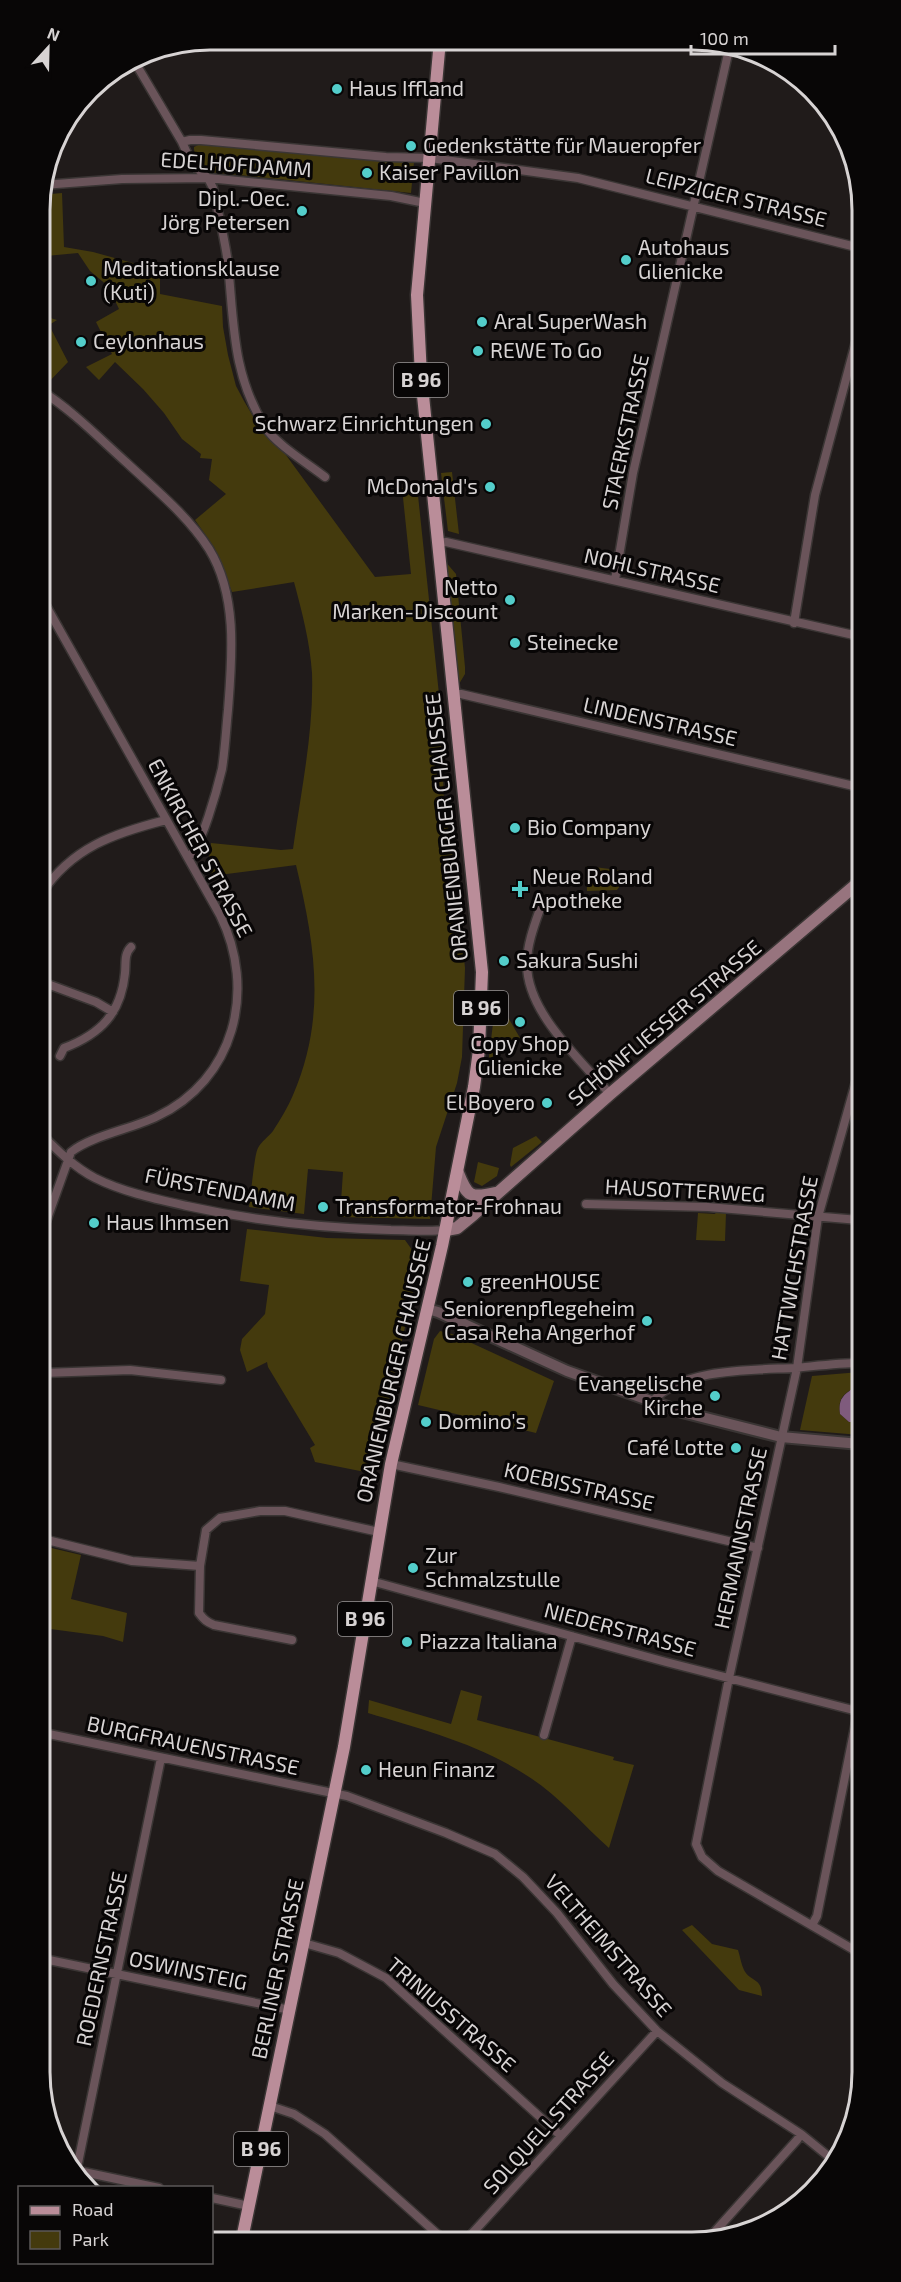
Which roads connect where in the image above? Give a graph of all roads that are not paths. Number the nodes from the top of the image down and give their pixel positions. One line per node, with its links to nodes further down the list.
1 (439, 49): 5 (main road, ORANIENBURGER CHAUSSEE / B 96)
2 (728, 54): 9 (street, STAERKSTRASSE)
3 (138, 67): 4 (street)
4 (182, 142): 5 (street, EDELHOFDAMM); 6 (street)
5 (430, 158): 8 (main road, ORANIENBURGER CHAUSSEE / B 96); 9 (street, LEIPZIGER STRASSE)
6 (208, 178): 7 (street, EDELHOFDAMM); 8 (street, EDELHOFDAMM); 13 (street)
7 (52, 184)
8 (425, 202): 14 (main road, ORANIENBURGER CHAUSSEE / B 96)
9 (694, 206): 10 (street, LEIPZIGER STRASSE); 15 (street, STAERKSTRASSE)
10 (852, 246)
11 (852, 357): 17 (street)
12 (50, 397): 22 (street)
13 (325, 477)
14 (438, 543): 15 (street, NOHLSTRASSE); 19 (main road, ORANIENBURGER CHAUSSEE / B 96)
15 (615, 580): 17 (street, NOHLSTRASSE)
16 (50, 613): 21 (street, ENKIRCHER STRASSE)
17 (794, 623): 18 (street, NOHLSTRASSE)
18 (852, 635)
19 (453, 694): 20 (street, LINDENSTRASSE); 34 (main road, ORANIENBURGER CHAUSSEE / B 96)
20 (852, 787)
21 (166, 820): 22 (street, ENKIRCHER STRASSE); 23 (street)
22 (188, 857): 33 (street, ENKIRCHER STRASSE)
23 (50, 883)
24 (852, 888): 30 (main road, SCHÖNFLIESSER STRASSE)
25 (540, 909): 30 (street)
26 (131, 947): 28 (street)
27 (50, 985): 28 (street)
28 (112, 1012): 29 (street)
29 (60, 1056)
30 (610, 1094): 35 (main road, SCHÖNFLIESSER STRASSE)
31 (852, 1098): 38 (street, HATTWICHSTRASSE)
32 (50, 1142): 33 (street, FÜRSTENDAMM)
33 (68, 1159): 36 (street); 40 (street, FÜRSTENDAMM)
34 (458, 1173): 35 (main road); 40 (main road, ORANIENBURGER CHAUSSEE / B 96)
35 (496, 1192): 40 (main road, SCHÖNFLIESSER STRASSE)
36 (50, 1203)
37 (586, 1204): 38 (street, HAUSOTTERWEG)
38 (818, 1217): 39 (street, HAUSOTTERWEG); 43 (street, HATTWICHSTRASSE)
39 (851, 1219)
40 (446, 1230): 41 (main road, ORANIENBURGER CHAUSSEE / B 96)
41 (427, 1309): 46 (street); 49 (main road, ORANIENBURGER CHAUSSEE / B 96)
42 (851, 1364): 43 (street)
43 (797, 1368): 46 (street); 47 (street, HATTWICHSTRASSE)
44 (50, 1373): 45 (street)
45 (221, 1380)
46 (652, 1402): 47 (street)
47 (782, 1437): 48 (street); 52 (street, HERMANNSTRASSE)
48 (851, 1443)
49 (391, 1464): 50 (main road, ORANIENBURGER CHAUSSEE / B 96); 52 (street, KOEBISSTRASSE)
50 (380, 1532): 53 (street); 54 (main road, ORANIENBURGER CHAUSSEE / B 96)
51 (50, 1541): 53 (street)
52 (758, 1548): 57 (street, HERMANNSTRASSE)
53 (200, 1566): 56 (street)
54 (371, 1581): 55 (street, NIEDERSTRASSE); 58 (main road, ORANIENBURGER CHAUSSEE / B 96)
55 (572, 1636): 57 (street, NIEDERSTRASSE); 61 (street)
56 (292, 1640)
57 (729, 1678): 59 (street, NIEDERSTRASSE); 65 (street, HERMANNSTRASSE)
58 (352, 1707): 64 (main road, BERLINER STRASSE / B 96)
59 (851, 1710)
60 (50, 1734): 63 (street, BURGFRAUENSTRASSE)
61 (544, 1735)
62 (851, 1750): 65 (street)
63 (161, 1758): 64 (street, BURGFRAUENSTRASSE); 69 (street, ROEDERNSTRASSE)
64 (335, 1794): 66 (main road, BERLINER STRASSE / B 96); 71 (street, VELTHEIMSTRASSE)
65 (812, 1924): 67 (street)
66 (304, 1943): 70 (main road, BERLINER STRASSE / B 96); 74 (street, TRINIUSSTRASSE)
67 (851, 1948)
68 (50, 1960): 69 (street, OSWINSTEIG)
69 (117, 1974): 70 (street, OSWINSTEIG); 76 (street, ROEDERNSTRASSE)
70 (290, 2010): 72 (main road, BERLINER STRASSE / B 96)
71 (657, 2031): 73 (street, VELTHEIMSTRASSE); 74 (street, SOLQUELLSTRASSE)
72 (270, 2106): 80 (main road, BERLINER STRASSE / B 96); 83 (street)
73 (801, 2134): 75 (street, VELTHEIMSTRASSE); 81 (street)
74 (561, 2136): 84 (street, SOLQUELLSTRASSE)
75 (828, 2155)
76 (79, 2164)
77 (83, 2170): 78 (street)
78 (154, 2186)
79 (213, 2198): 80 (street)
80 (249, 2206): 82 (main road, BERLINER STRASSE / B 96)
81 (716, 2230)
82 (244, 2232)
83 (435, 2232)
84 (473, 2232)

